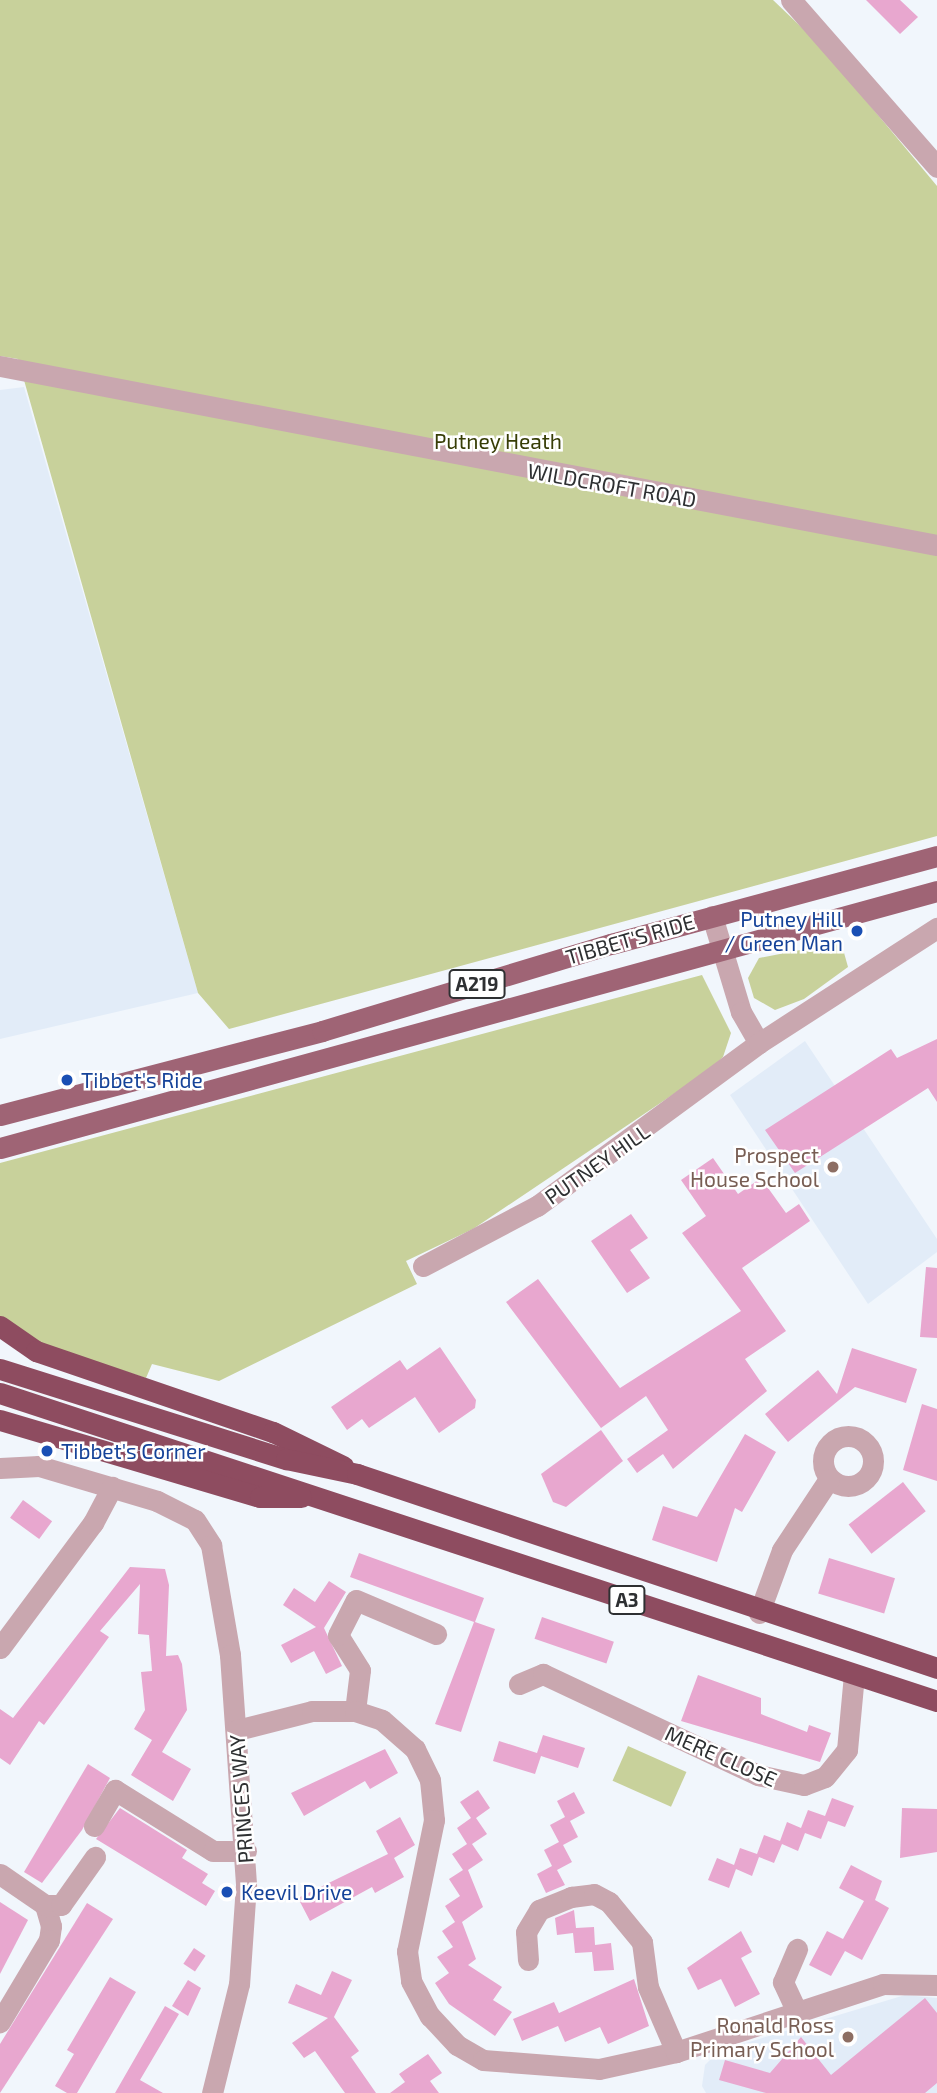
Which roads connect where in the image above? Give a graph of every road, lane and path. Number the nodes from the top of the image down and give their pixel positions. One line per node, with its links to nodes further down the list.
1 (791, 0): 2 (street)
2 (937, 167)
3 (0, 366): 4 (street, WILDCROFT ROAD)
4 (937, 545)
5 (937, 856): 7 (main road, TIBBET'S RIDE / A219)
6 (937, 891): 9 (main road, TIBBET'S RIDE / A219)
7 (712, 916): 9 (street); 11 (main road, TIBBET'S RIDE / A219)
8 (937, 928): 10 (street, PUTNEY HILL)
9 (721, 953): 10 (street); 12 (main road, TIBBET'S RIDE / A219)
10 (759, 1043): 13 (street, PUTNEY HILL)
11 (0, 1115)
12 (0, 1148)
13 (423, 1266)
14 (0, 1326): 19 (highway, A3)
15 (0, 1369): 19 (highway, A3)
16 (0, 1393): 22 (highway, A3)
17 (0, 1420): 22 (highway, A3)
18 (0, 1468): 21 (street)
19 (357, 1474): 23 (highway, A3)
20 (829, 1479): 23 (street)
21 (111, 1487): 25 (street); 31 (street, PRINCES WAY)
22 (317, 1497): 27 (highway, A3)
23 (759, 1613): 26 (highway, A3)
24 (436, 1634): 30 (street)
25 (0, 1648)
26 (937, 1668)
27 (854, 1674): 28 (street, MERE CLOSE); 29 (highway, A3)
28 (519, 1684)
29 (937, 1701)
30 (355, 1711): 31 (street); 42 (street)
31 (237, 1730): 33 (street, PRINCES WAY)
32 (94, 1826): 33 (street)
33 (246, 1851): 43 (street, PRINCES WAY)
34 (94, 1857): 36 (street)
35 (0, 1874): 36 (street)
36 (45, 1905): 41 (street)
37 (797, 1949): 40 (street)
38 (528, 1960): 42 (street)
39 (937, 1985): 40 (street)
40 (796, 2010): 42 (street)
41 (0, 2022)
42 (676, 2052)
43 (212, 2093)

